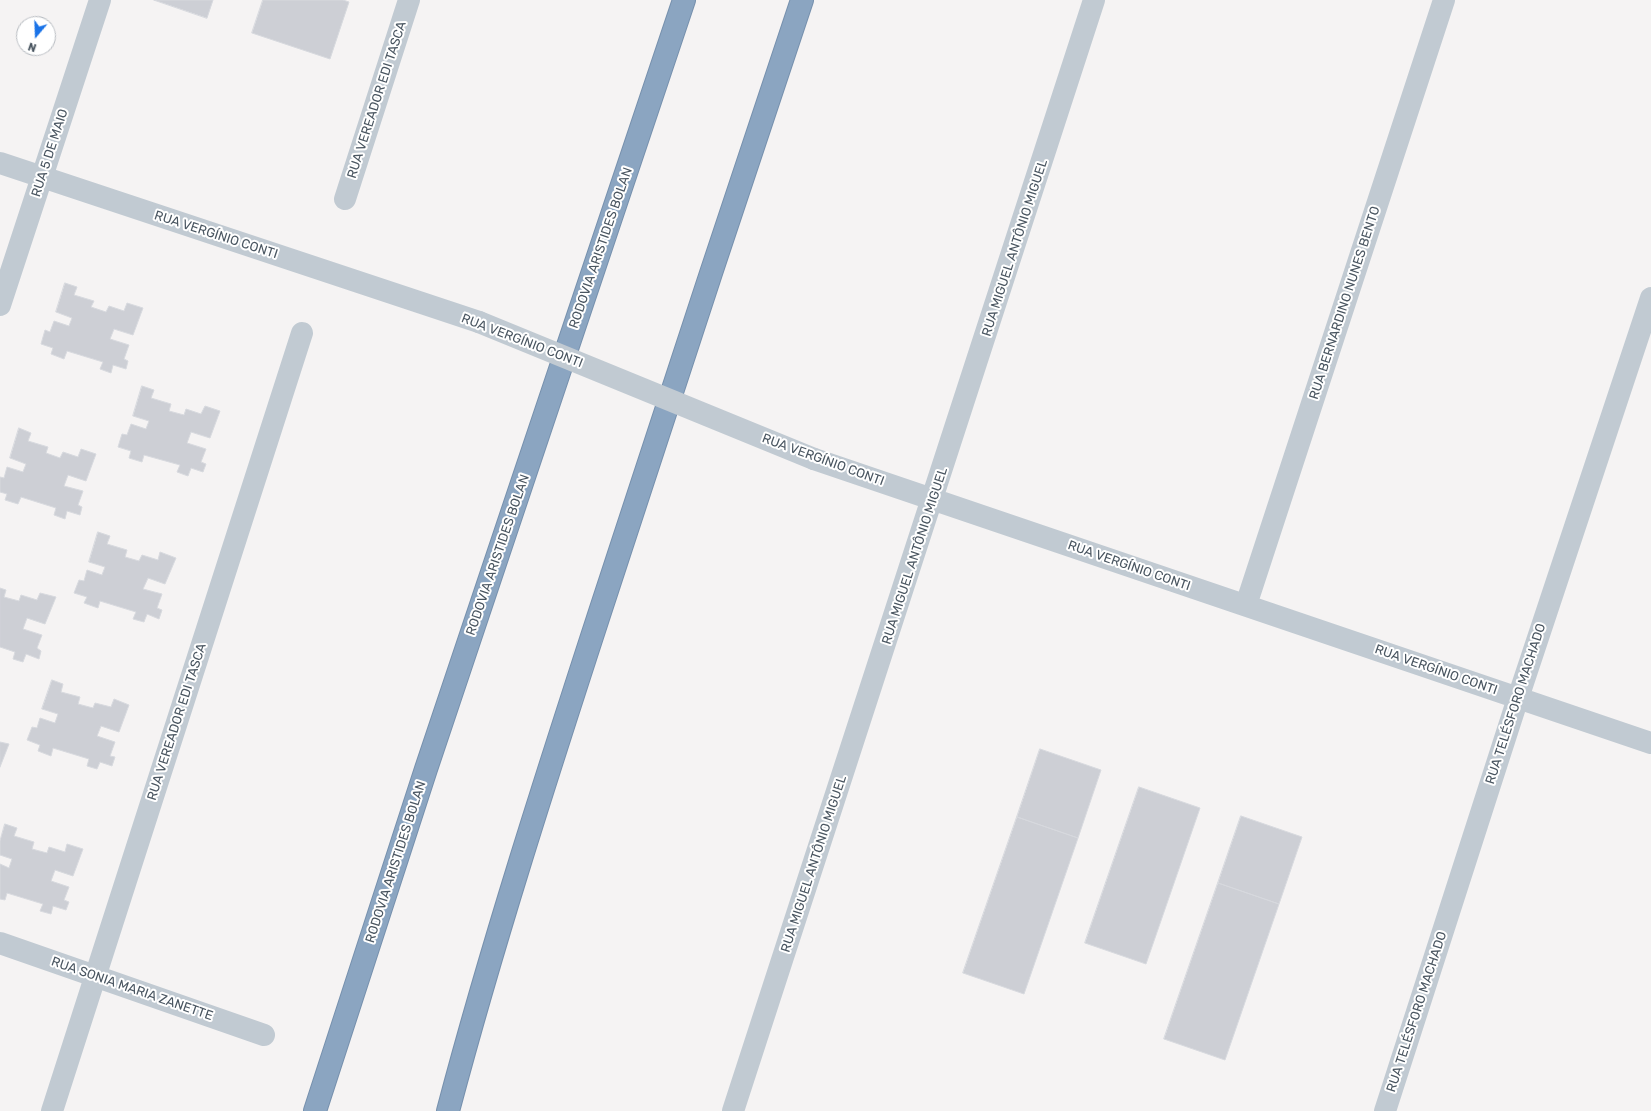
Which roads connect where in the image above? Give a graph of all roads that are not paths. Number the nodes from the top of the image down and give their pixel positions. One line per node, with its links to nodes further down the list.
1 (100, 0): 8 (street, RUA 5 DE MAIO)
2 (409, 0): 9 (street, RUA VEREADOR EDI TASCA)
3 (684, 0): 21 (highway, RODOVIA ARISTIDES BOLAN)
4 (802, 0): 22 (highway)
5 (1094, 0): 13 (street, RUA MIGUEL ANTÔNIO MIGUEL)
6 (1444, 0): 14 (street, RUA BERNARDINO NUNES BENTO)
7 (0, 163): 8 (street, RUA VERGÍNIO CONTI)
8 (42, 177): 11 (street, RUA 5 DE MAIO); 13 (street, RUA VERGÍNIO CONTI, bridge)
9 (345, 199)
10 (1651, 298): 15 (street, RUA TELÉSFORO MACHADO)
11 (0, 305)
12 (302, 333): 18 (street, RUA VEREADOR EDI TASCA)
13 (934, 499): 14 (street, RUA VERGÍNIO CONTI); 23 (street, RUA MIGUEL ANTÔNIO MIGUEL)
14 (1246, 605): 15 (street, RUA VERGÍNIO CONTI)
15 (1518, 698): 16 (street, RUA VERGÍNIO CONTI); 24 (street, RUA TELÉSFORO MACHADO)
16 (1651, 743)
17 (0, 944): 18 (street, RUA SONIA MARIA ZANETTE)
18 (96, 977): 19 (street, RUA SONIA MARIA ZANETTE); 20 (street, RUA VEREADOR EDI TASCA)
19 (264, 1035)
20 (52, 1111)
21 (315, 1111)
22 (448, 1111)
23 (733, 1111)
24 (1385, 1111)

